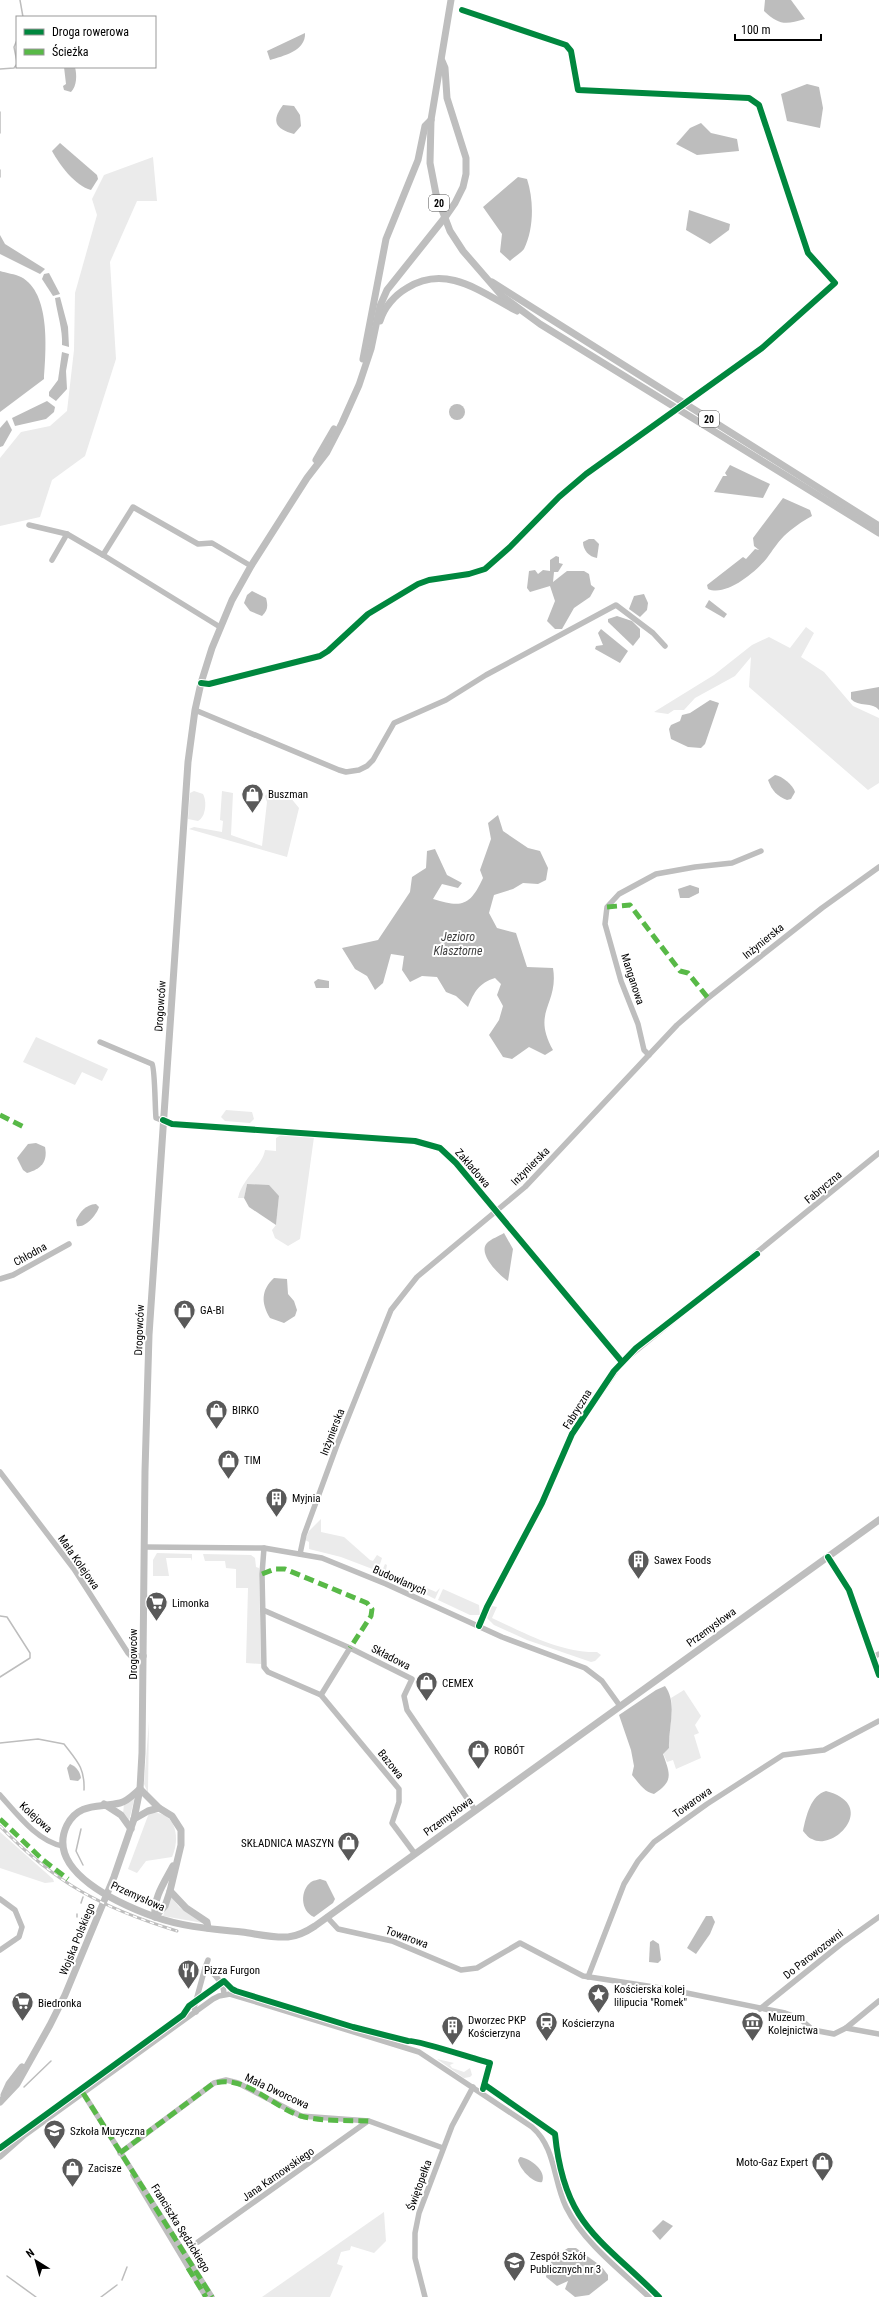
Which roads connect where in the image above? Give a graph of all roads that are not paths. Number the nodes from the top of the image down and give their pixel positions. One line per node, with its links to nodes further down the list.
1 (452, 0): 3 (main road, 20)
2 (462, 10): 18 (street)
3 (442, 61): 4 (main road, 20); 7 (main road)
4 (431, 120): 5 (main road, 20); 8 (main road)
5 (482, 274): 6 (main road, 20); 10 (main road, 20)
6 (540, 324): 7 (main road); 11 (main road, 20)
7 (376, 327): 8 (main road)
8 (311, 471): 15 (main road, Drogowców)
9 (29, 525): 12 (street)
10 (879, 526)
11 (879, 533)
12 (67, 534): 13 (street); 14 (street)
13 (103, 555): 15 (street); 16 (street)
14 (52, 560)
15 (251, 566): 16 (main road, Drogowców)
16 (220, 627): 18 (main road, Drogowców)
17 (665, 646): 19 (street)
18 (201, 683): 19 (main road, Drogowców)
19 (195, 710): 24 (main road, Drogowców)
20 (761, 851): 23 (street, Manganowa)
21 (879, 867): 23 (street, Inżynierska)
22 (100, 1042): 24 (street)
23 (649, 1055): 26 (street, Inżynierska)
24 (163, 1120): 26 (street, Zakładowa); 32 (main road, Drogowców)
25 (879, 1153): 29 (street, Fabryczna)
26 (496, 1210): 29 (street, Zakładowa); 34 (street, Inżynierska)
27 (69, 1244): 28 (street, Chłodna)
28 (0, 1280)
29 (622, 1362): 37 (street, Fabryczna)
30 (0, 1472): 40 (street, Mała Kolejowa)
31 (879, 1520): 35 (main road, Przemysłowa)
32 (144, 1547): 33 (street, Budowlanych); 40 (main road, Drogowców)
33 (264, 1548): 34 (street, Budowlanych); 36 (street, Bazowa)
34 (300, 1554): 37 (street, Budowlanych)
35 (828, 1557): 41 (street); 44 (main road, Przemysłowa)
36 (263, 1610): 38 (street, Składowa); 43 (street, Bazowa)
37 (479, 1626): 44 (street, Budowlanych)
38 (350, 1648): 43 (street); 50 (street, Składowa)
39 (879, 1654): 41 (street)
40 (144, 1656): 46 (main road, Drogowców)
41 (873, 1657): 42 (street)
42 (879, 1676)
43 (321, 1695): 54 (street, Bazowa)
44 (620, 1706): 50 (main road, Przemysłowa)
45 (879, 1721): 65 (street, Towarowa)
46 (140, 1789): 48 (main road); 49 (main road); 51 (main road, Drogowców)
47 (0, 1795): 53 (street, Kolejowa)
48 (104, 1804): 52 (main road); 53 (main road)
49 (159, 1808): 51 (main road); 55 (main road)
50 (475, 1810): 54 (main road, Przemysłowa)
51 (134, 1819): 52 (main road, Drogowców)
52 (131, 1829): 74 (main road, Wojska Polskiego)
53 (63, 1846): 58 (main road, Przemysłowa)
54 (415, 1854): 59 (main road, Przemysłowa)
55 (176, 1860): 56 (main road); 58 (main road)
56 (170, 1891): 58 (main road); 61 (main road)
57 (0, 1899): 62 (street)
58 (156, 1917): 61 (main road, Przemysłowa)
59 (327, 1917): 61 (main road, Przemysłowa); 65 (street, Towarowa)
60 (879, 1917): 68 (street, Do Parowozowni)
61 (208, 1928)
62 (0, 1950)
63 (208, 1960): 64 (street)
64 (205, 1968): 66 (street); 69 (street)
65 (588, 1977): 68 (street, Towarowa)
66 (224, 1994): 69 (street); 72 (street)
67 (879, 2001): 70 (street)
68 (760, 2008): 70 (street, Towarowa)
69 (196, 2012): 73 (street)
70 (846, 2028): 71 (street, Towarowa)
71 (879, 2034)
72 (473, 2087): 76 (street, Świętopełka); 84 (street)
73 (83, 2093): 77 (street, Franciszka Sędzickiego); 78 (street)
74 (1, 2099)
75 (369, 2121): 76 (street, Mała Dworcowa); 77 (street, Mała Dworcowa); 80 (street, Jana Karnowskiego)
76 (443, 2148): 83 (street, Świętopełka)
77 (120, 2153): 79 (street, Franciszka Sędzickiego)
78 (0, 2158)
79 (131, 2170): 81 (street, Franciszka Sędzickiego); 82 (street, Franciszka Sędzickiego)
80 (198, 2242)
81 (206, 2297)
82 (212, 2297)
83 (425, 2297)
84 (649, 2297)

